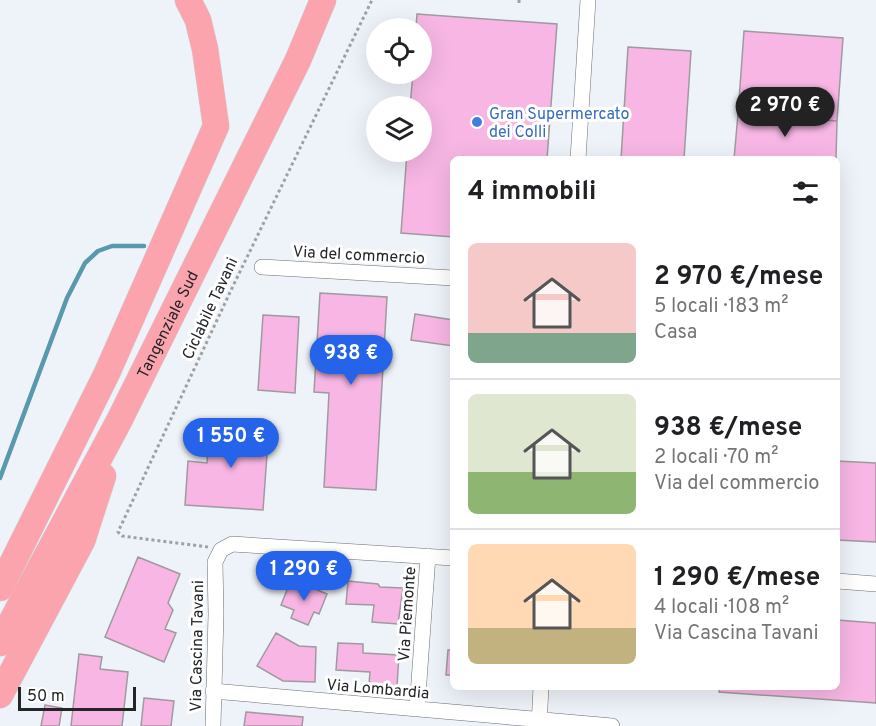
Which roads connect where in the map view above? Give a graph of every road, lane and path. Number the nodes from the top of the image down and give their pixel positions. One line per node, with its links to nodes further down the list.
1 (188, 0): 11 (highway)
2 (323, 0): 6 (highway, Tangenziale Sud)
3 (340, 0): 6 (highway)
4 (372, 0): 13 (path, Ciclabile Tavani)
5 (588, 0): 8 (street)
6 (281, 92): 7 (highway, Tangenziale Sud)
7 (262, 132): 11 (highway); 12 (highway, Tangenziale Sud)
8 (578, 156)
9 (262, 267): 10 (street, Via del commercio)
10 (450, 278)
11 (107, 373): 18 (highway)
12 (119, 422): 19 (highway, Tangenziale Sud); 22 (highway)
13 (221, 550): 14 (street); 21 (street, Via Cascina Tavani)
14 (428, 556): 15 (street); 23 (street, Via Piemonte)
15 (450, 558)
16 (840, 581): 17 (street)
17 (876, 584)
18 (0, 588)
19 (0, 643)
20 (542, 690): 24 (street)
21 (213, 691): 23 (street, Via Lombardia); 25 (street, Via Cascina Tavani)
22 (0, 695)
23 (417, 710): 24 (street, Via Lombardia)
24 (539, 723): 26 (street, Via Lombardia)
25 (213, 726)
26 (612, 726)

